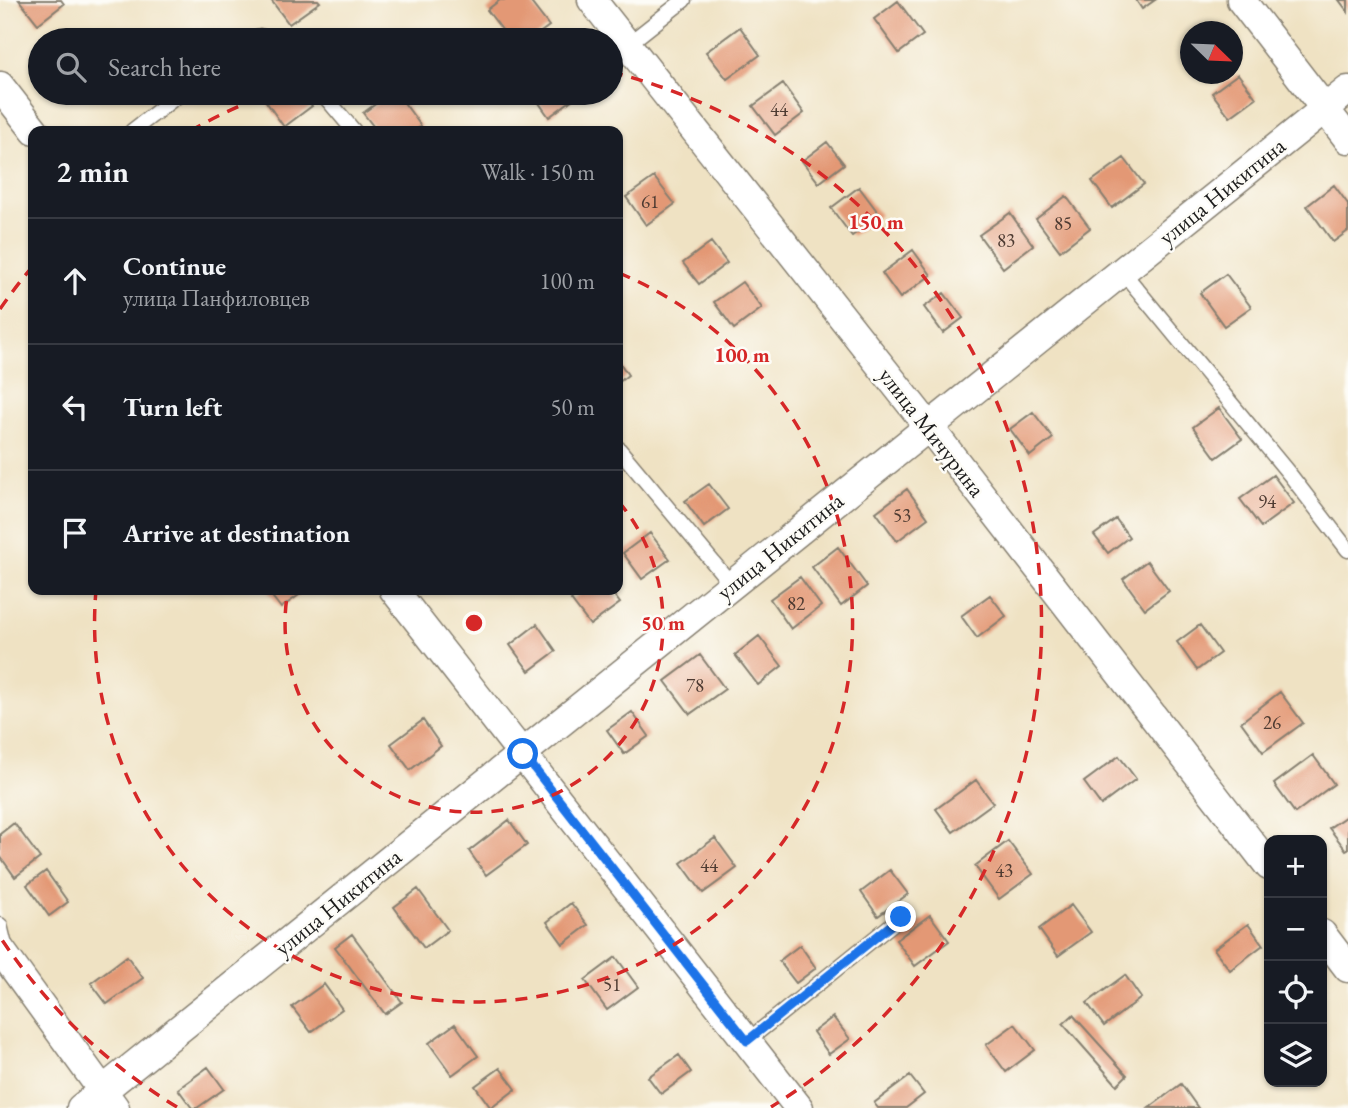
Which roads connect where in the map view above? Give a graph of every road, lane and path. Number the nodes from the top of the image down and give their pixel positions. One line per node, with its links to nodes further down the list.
1 (592, 0): 4 (street, улица Мичурина)
2 (684, 0): 6 (lane)
3 (1241, 0): 11 (street)
4 (614, 28)
5 (623, 40): 6 (street, улица Мичурина)
6 (627, 45): 17 (street, улица Мичурина)
7 (0, 86): 12 (street)
8 (1348, 90): 11 (street, улица Никитина)
9 (166, 105): 13 (lane)
10 (332, 105): 14 (lane)
11 (1325, 109): 15 (street); 16 (street, улица Никитина)
12 (31, 126)
13 (138, 126)
14 (350, 126)
15 (1348, 139)
16 (1122, 271): 17 (street, улица Никитина); 19 (lane)
17 (929, 427): 20 (street, улица Никитина); 23 (street, улица Мичурина)
18 (623, 454): 20 (lane)
19 (1348, 550)
20 (732, 585): 22 (street, улица Никитина)
21 (398, 595): 22 (street)
22 (523, 754): 29 (street); 30 (street, улица Никитина)
23 (1264, 860)
24 (901, 917): 29 (lane)
25 (0, 925): 27 (lane)
26 (1327, 941): 28 (street)
27 (4, 954): 30 (street)
28 (1348, 968)
29 (747, 1041): 31 (street)
30 (99, 1102)
31 (799, 1108)

